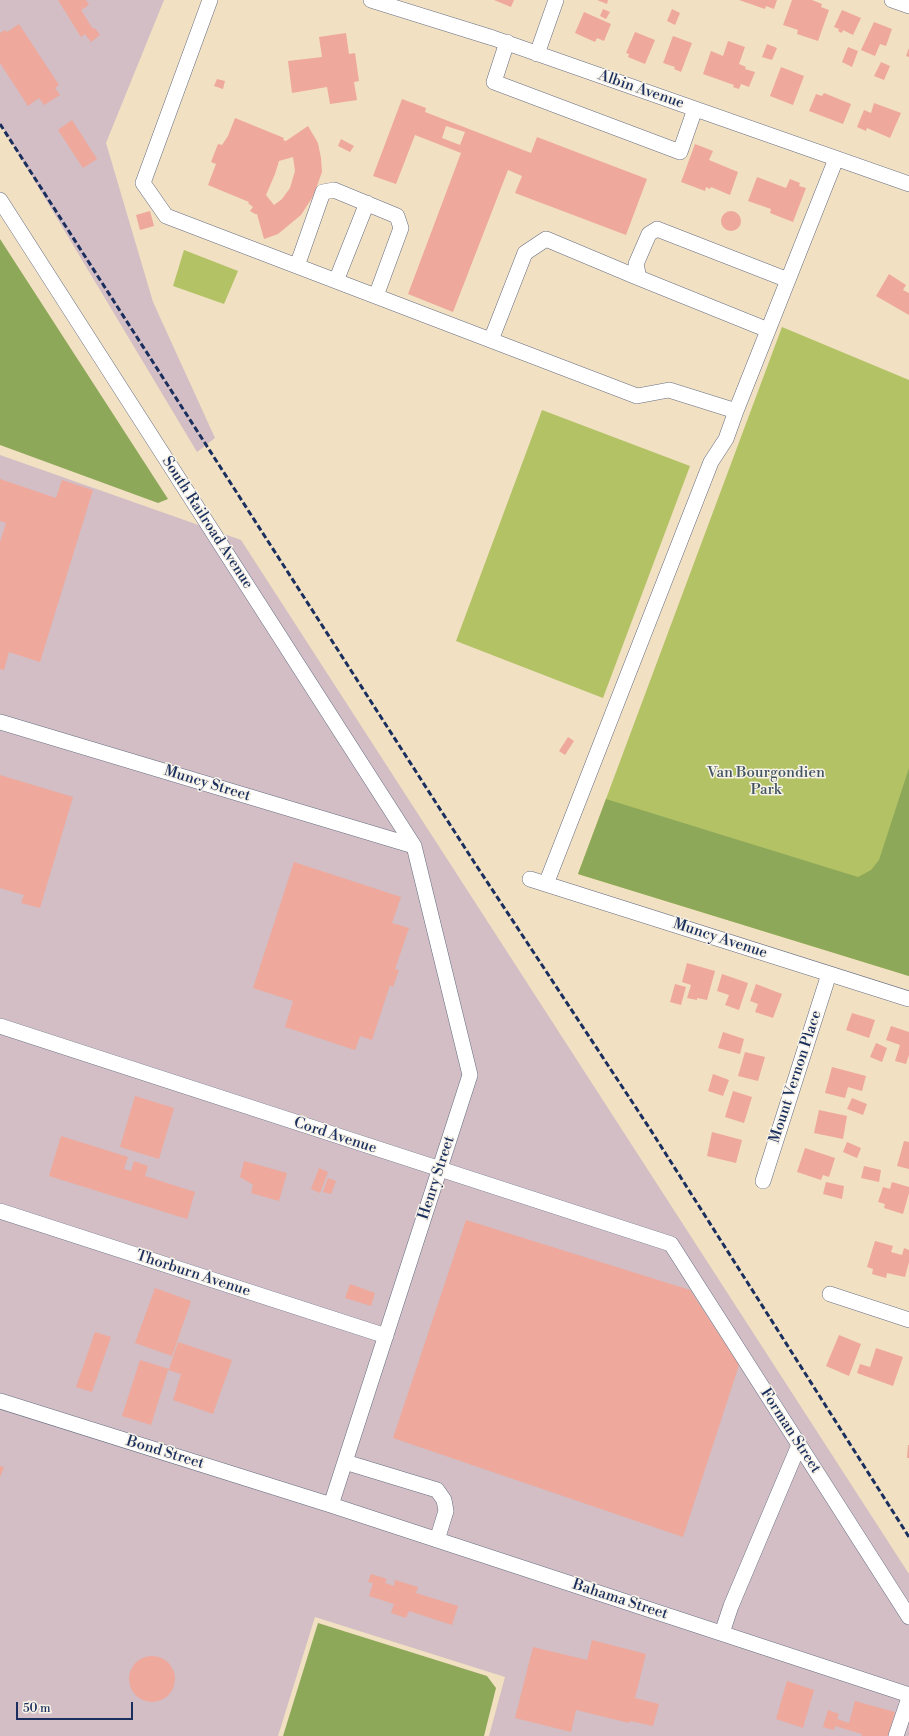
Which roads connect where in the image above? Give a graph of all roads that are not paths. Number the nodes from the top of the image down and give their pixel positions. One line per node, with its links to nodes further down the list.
1 (210, 0): 13 (street)
2 (371, 0): 6 (street, Albin Avenue)
3 (556, 0): 7 (street)
4 (892, 0): 5 (street)
5 (909, 6)
6 (507, 42): 7 (street, Albin Avenue); 8 (street)
7 (537, 54): 8 (street, Albin Avenue)
8 (695, 109): 9 (street, Albin Avenue)
9 (836, 159): 10 (street, Albin Avenue); 15 (street)
10 (909, 184)
11 (0, 200): 22 (street, South Railroad Avenue)
12 (367, 203): 13 (street); 16 (street); 17 (street)
13 (297, 266): 16 (street)
14 (639, 278): 15 (street); 18 (street); 19 (street)
15 (788, 280): 18 (street)
16 (336, 281): 17 (street)
17 (376, 296): 19 (street)
18 (768, 330): 20 (street)
19 (491, 340): 20 (street)
20 (736, 411): 24 (street)
21 (0, 722): 22 (street, Muncy Street)
22 (414, 846): 28 (street, Henry Street)
23 (530, 879): 24 (street, Muncy Avenue)
24 (546, 884): 25 (street, Muncy Avenue)
25 (829, 974): 26 (street, Muncy Avenue); 29 (street, Mount Vernon Place)
26 (909, 999)
27 (0, 1026): 28 (street, Cord Avenue)
28 (440, 1170): 31 (street, Cord Avenue); 34 (street, Henry Street)
29 (763, 1181)
30 (0, 1211): 34 (street, Thorburn Avenue)
31 (671, 1244): 36 (street, Forman Street)
32 (830, 1294): 33 (street)
33 (909, 1320)
34 (386, 1336): 37 (street, Henry Street)
35 (0, 1401): 38 (street, Bond Street)
36 (799, 1445): 40 (street, Forman Street); 41 (street)
37 (345, 1462): 38 (street, Henry Street); 39 (street)
38 (331, 1505): 39 (street, Bahama Street)
39 (437, 1540): 41 (street, Bahama Street)
40 (909, 1617)
41 (722, 1633): 42 (street, Bahama Street)
42 (909, 1696): 43 (street)
43 (905, 1722): 44 (street)
44 (896, 1736)

